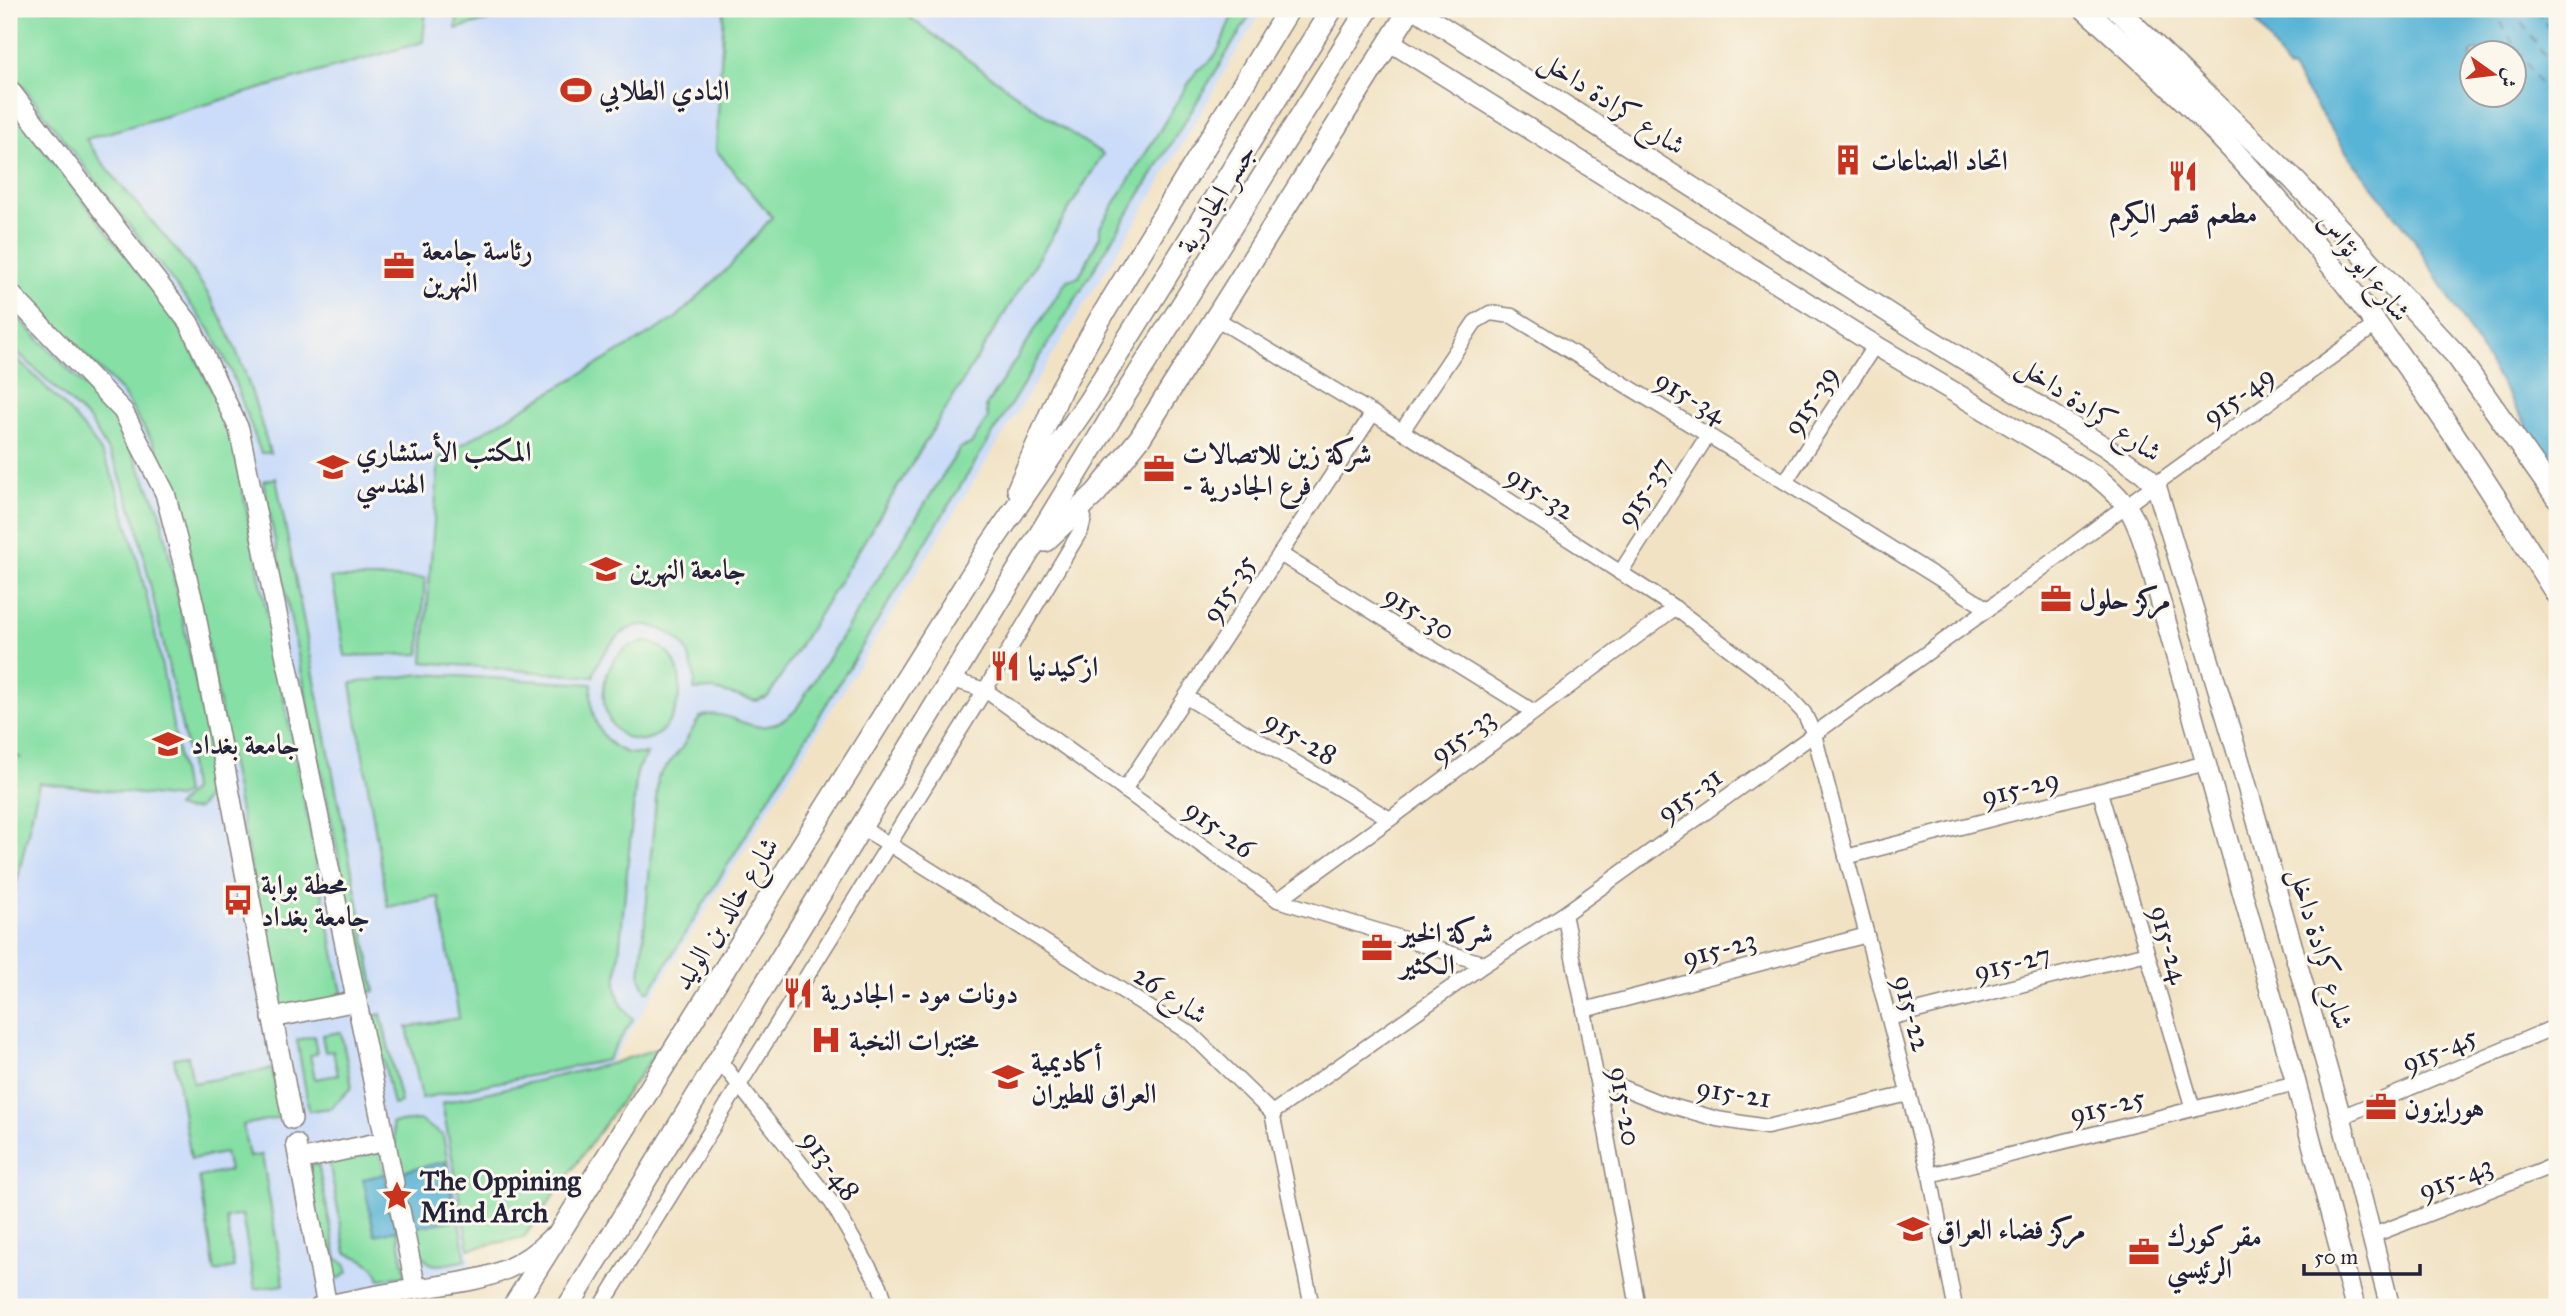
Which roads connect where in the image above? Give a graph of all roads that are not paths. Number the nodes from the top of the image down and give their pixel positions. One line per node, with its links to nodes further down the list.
1 (1289, 9): 21 (main road)
2 (1332, 9): 21 (main road, جسر الجادرية)
3 (1368, 9): 23 (main road, جسر الجادرية)
4 (1412, 9): 7 (main road); 17 (main road, شارع كرادة داخل)
5 (2085, 9): 11 (main road, شارع ابو نؤاس)
6 (2117, 9): 18 (main road, شارع ابو نؤاس)
7 (1389, 41): 10 (main road); 12 (main road, شارع كرادة داخل)
8 (9, 89): 45 (main road)
9 (9, 292): 47 (main road)
10 (1217, 319): 13 (street, 915-32); 20 (main road)
11 (2378, 324): 17 (street, 915-49); 25 (main road, شارع ابو نؤاس)
12 (1875, 345): 16 (street, 915-39); 19 (main road, شارع كرادة داخل)
13 (1373, 413): 14 (street, 915-32); 22 (street, 915-35)
14 (1402, 431): 15 (street, 915-34); 24 (street, 915-32)
15 (1708, 435): 16 (street, 915-34); 24 (street, 915-37)
16 (1785, 482): 27 (street, 915-34)
17 (2156, 485): 19 (street, 915-49); 57 (main road, شارع كرادة داخل)
18 (2557, 498)
19 (2128, 505): 27 (street, 915-31); 33 (main road, شارع كرادة داخل)
20 (1081, 508): 23 (main road); 29 (street)
21 (987, 550): 64 (main road, شارع خالد بن الوليد)
22 (1280, 554): 30 (street, 915-35); 31 (street, 915-30)
23 (1019, 569): 28 (main road)
24 (1619, 573): 26 (street, 915-32)
25 (2557, 595)
26 (1675, 608): 31 (street, 915-33); 32 (street, 915-32)
27 (1988, 610): 32 (street, 915-31)
28 (953, 680): 29 (street, 915-26); 37 (main road)
29 (985, 690): 34 (street, 915-26); 38 (street)
30 (1186, 696): 34 (street, 915-35); 36 (street, 915-28)
31 (1534, 712): 36 (street, 915-33)
32 (1814, 734): 39 (street, 915-22); 41 (street, 915-31)
33 (2206, 762): 35 (street, 915-29); 52 (main road, شارع كرادة داخل)
34 (1124, 790): 40 (street, 915-26)
35 (2100, 792): 39 (street, 915-29); 43 (street, 915-24)
36 (1390, 820): 40 (street, 915-33)
37 (862, 828): 38 (street, شارع 26); 50 (main road)
38 (889, 844): 53 (street); 56 (street, شارع 26)
39 (1846, 857): 42 (street, 915-22)
40 (1278, 900): 44 (street, 915-26)
41 (1564, 914): 44 (street, 915-31); 46 (street, 915-20)
42 (1867, 934): 46 (street, 915-23); 48 (street, 915-22)
43 (2147, 953): 48 (street, 915-27); 55 (street, 915-24)
44 (1485, 964): 56 (street, 915-31)
45 (357, 1001): 47 (main road); 59 (main road)
46 (1584, 1010): 51 (street, 915-20)
47 (272, 1018): 58 (main road)
48 (1889, 1018): 54 (street, 915-22)
49 (2557, 1026): 57 (street, 915-45)
50 (720, 1061): 53 (street, 913-48); 69 (main road)
51 (1596, 1077): 54 (street, 915-21); 73 (street, 915-20)
52 (2296, 1083): 55 (street, 915-25); 75 (main road, شارع كرادة داخل)
53 (739, 1085): 70 (street); 71 (street, 913-48)
54 (1909, 1094): 61 (street, 915-22)
55 (2193, 1109): 61 (street, 915-25)
56 (1272, 1113): 72 (street)
57 (2340, 1117): 65 (main road, شارع كرادة داخل)
58 (292, 1119)
59 (386, 1141): 62 (main road); 67 (main road)
60 (2557, 1164): 65 (street, 915-43)
61 (1930, 1175): 74 (street, 915-22)
62 (394, 1183)
63 (400, 1210): 66 (main road)
64 (571, 1213): 66 (main road); 68 (main road, شارع خالد بن الوليد)
65 (2371, 1236): 76 (main road, شارع كرادة داخل)
66 (416, 1289): 67 (main road)
67 (323, 1307)
68 (513, 1307)
69 (568, 1307)
70 (601, 1307)
71 (887, 1307)
72 (1312, 1307)
73 (1638, 1307)
74 (1955, 1307)
75 (2355, 1307)
76 (2389, 1307)

